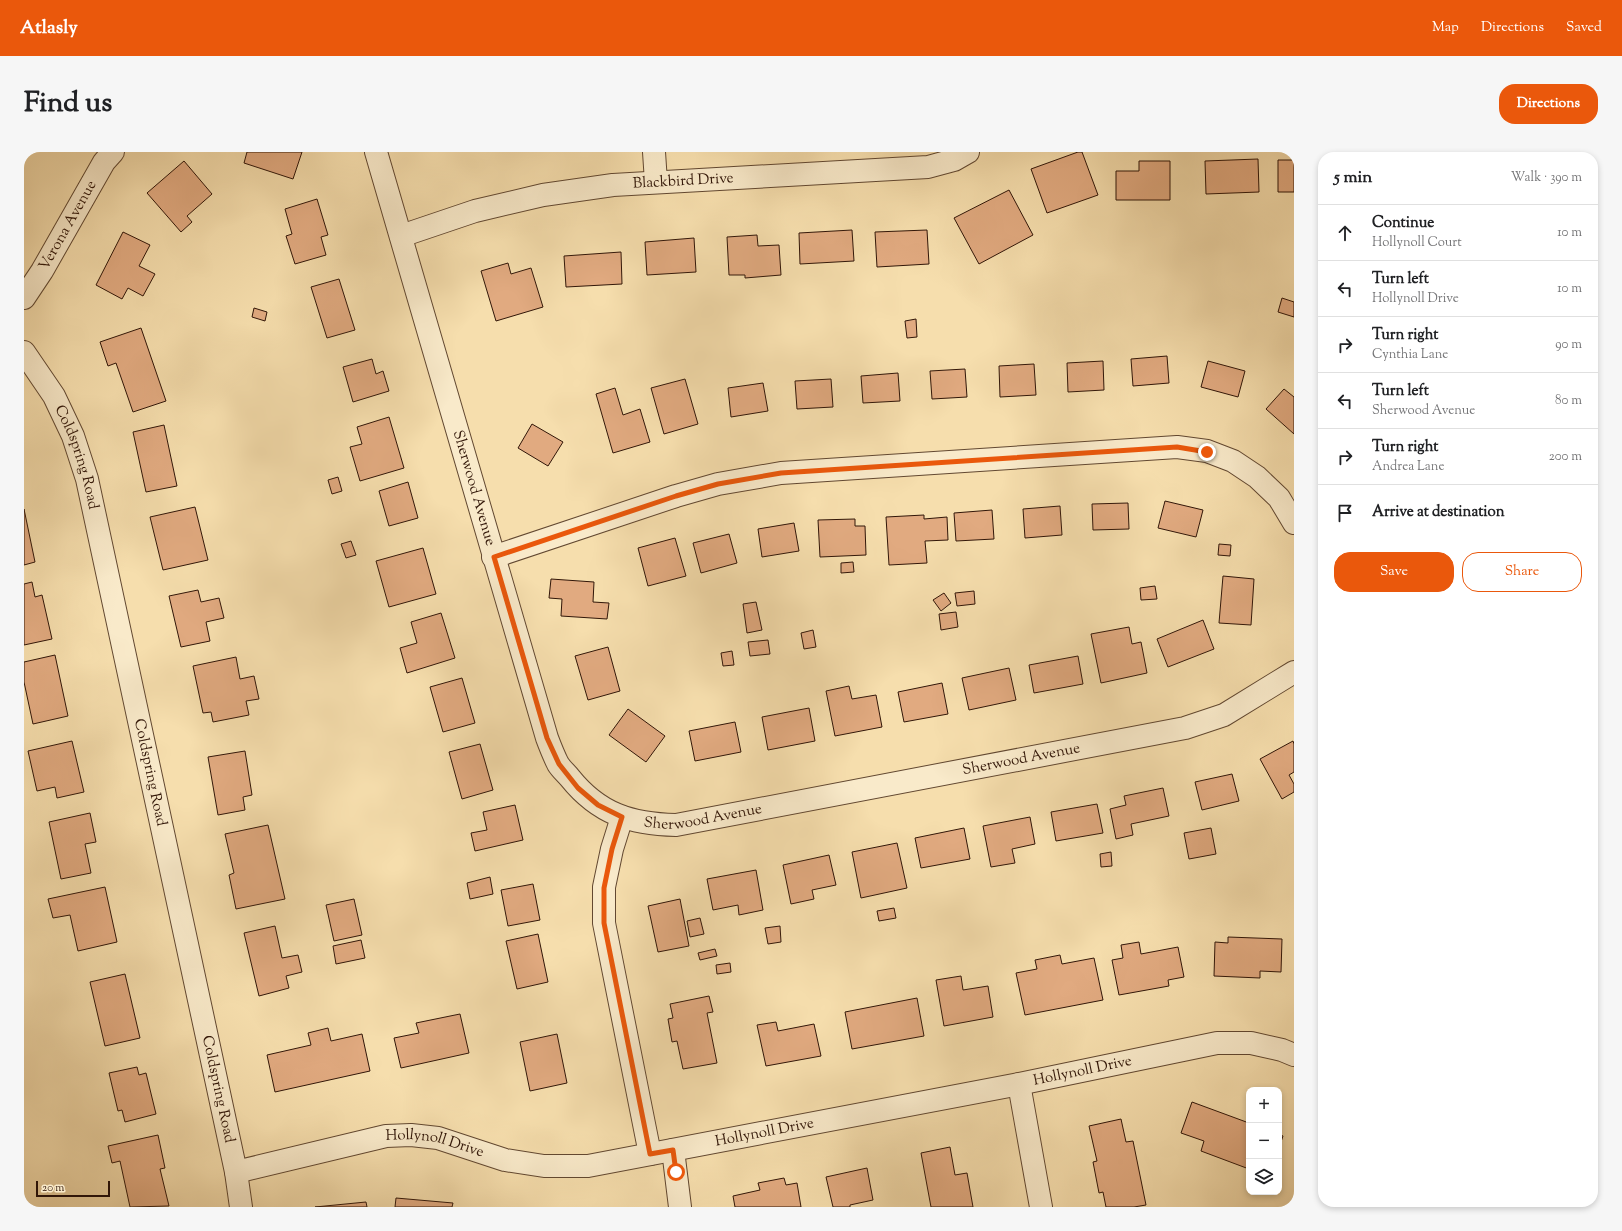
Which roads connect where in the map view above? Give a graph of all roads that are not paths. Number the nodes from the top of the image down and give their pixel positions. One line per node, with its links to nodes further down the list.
1 (113, 152): 7 (street, Verona Avenue)
2 (376, 152): 6 (street, Sherwood Avenue)
3 (654, 152): 5 (street)
4 (968, 152): 5 (street, Blackbird Drive)
5 (656, 182): 6 (street, Blackbird Drive)
6 (402, 236): 10 (street, Sherwood Avenue)
7 (24, 298)
8 (24, 352): 17 (street, Coldspring Road)
9 (1294, 523): 10 (street)
10 (494, 557): 12 (street, Sherwood Avenue)
11 (1294, 672): 12 (street, Sherwood Avenue)
12 (622, 817): 16 (street)
13 (1294, 1056): 14 (street, Hollynoll Drive)
14 (1020, 1084): 15 (street, Hollynoll Drive); 20 (street)
15 (673, 1150): 16 (street, Hollynoll Drive); 19 (street)
16 (650, 1154): 17 (street, Hollynoll Drive)
17 (236, 1172): 18 (street, Coldspring Road)
18 (241, 1207)
19 (680, 1207)
20 (1041, 1207)

